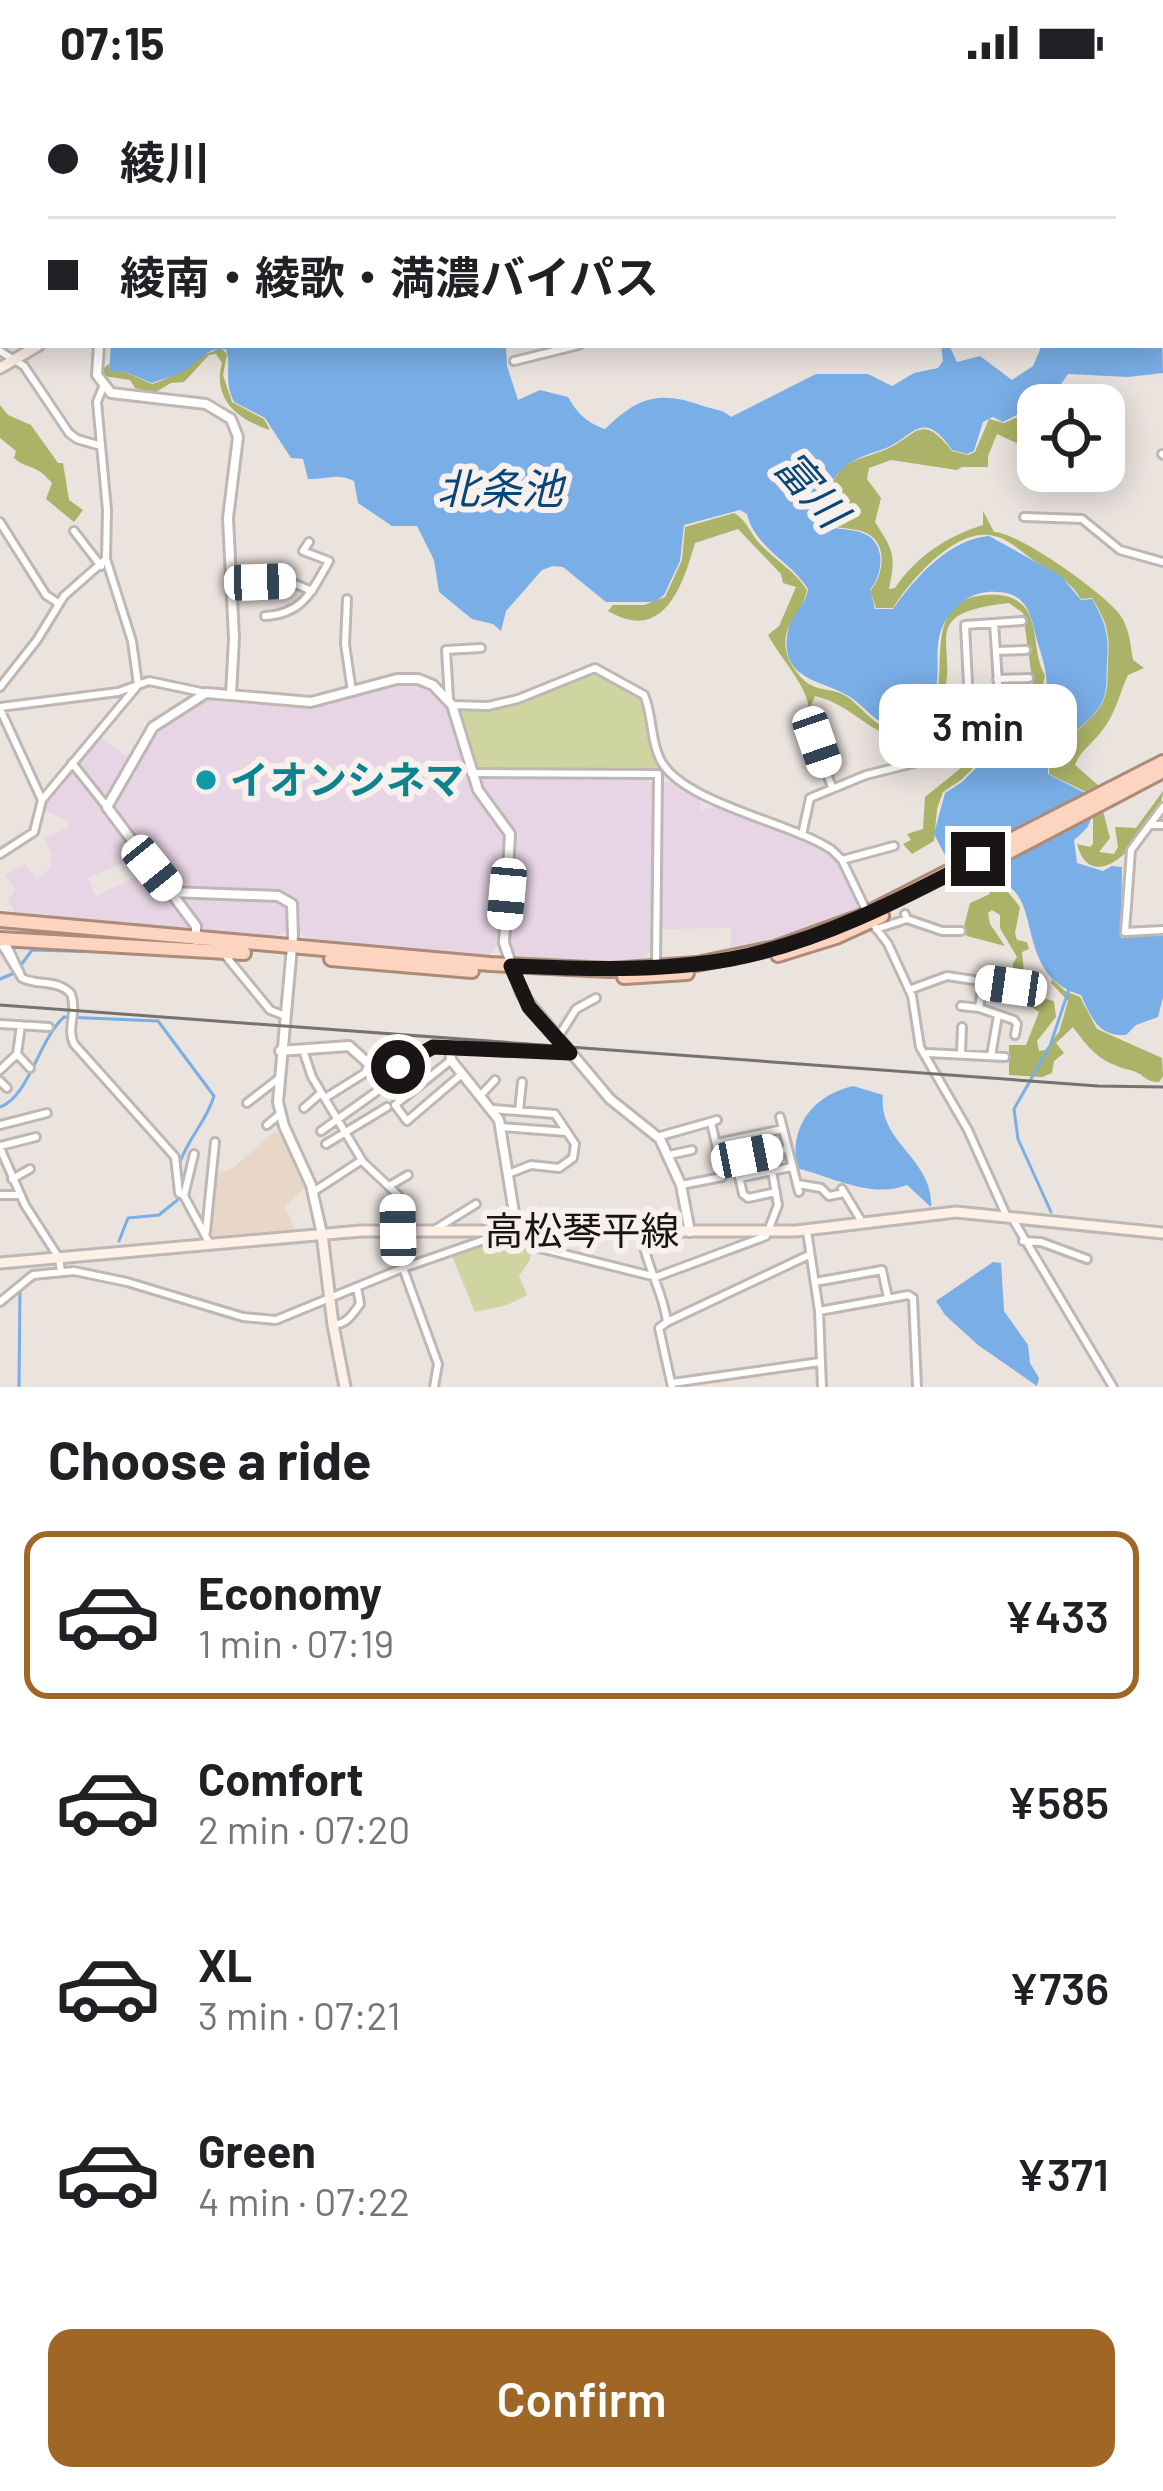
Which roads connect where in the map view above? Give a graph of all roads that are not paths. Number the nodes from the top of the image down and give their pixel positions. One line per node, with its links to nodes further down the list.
1 (34, 348): 5 (main road)
2 (99, 348): 8 (street)
3 (568, 348): 6 (street)
4 (0, 351): 5 (street)
5 (14, 360): 7 (main road); 9 (street)
6 (514, 362)
7 (0, 368)
8 (103, 387): 9 (street); 16 (street)
9 (100, 446): 15 (street)
10 (1024, 517): 14 (street)
11 (0, 522): 19 (street)
12 (74, 531): 15 (street)
13 (309, 542): 17 (street)
14 (1163, 562)
15 (104, 563): 19 (street); 28 (street)
16 (232, 583): 17 (street); 33 (street)
17 (313, 591): 20 (street)
18 (347, 598): 31 (street)
19 (58, 603): 29 (street)
20 (266, 616)
21 (1022, 621): 22 (street)
22 (994, 623): 25 (street); 38 (street)
23 (481, 648): 34 (street)
24 (1027, 650): 25 (street)
25 (996, 651): 26 (street)
26 (997, 679): 27 (street); 38 (street)
27 (1029, 679)
28 (138, 685): 30 (street); 36 (street); 41 (street)
29 (0, 687)
30 (182, 687): 32 (street); 35 (street)
31 (352, 692): 33 (street); 34 (street)
32 (206, 693): 33 (street); 35 (street)
33 (231, 695)
34 (450, 702): 43 (street); 51 (street)
35 (181, 707): 47 (street)
36 (0, 708): 46 (street)
37 (809, 712): 44 (street)
38 (958, 731): 39 (street); 44 (street)
39 (929, 740)
40 (1163, 762): 45 (highway)
41 (72, 763): 46 (street); 47 (street)
42 (1163, 771): 45 (highway)
43 (471, 773): 65 (street); 66 (street)
44 (832, 787): 51 (street)
45 (1106, 797): 57 (highway)
46 (42, 800): 53 (street)
47 (107, 807): 55 (street)
48 (1163, 807): 49 (street)
49 (1150, 825): 50 (street); 59 (street)
50 (1163, 825)
51 (802, 835): 54 (street)
52 (894, 846): 54 (street)
53 (0, 854)
54 (842, 860): 57 (street)
55 (171, 892): 61 (street); 64 (street)
56 (895, 895): 57 (street)
57 (870, 918): 60 (street); 65 (highway); 66 (highway); 69 (street)
58 (0, 920): 61 (highway)
59 (1163, 931)
60 (962, 932)
61 (196, 941): 64 (highway)
62 (3, 942): 63 (highway); 143 (street)
63 (222, 952): 64 (highway); 73 (street)
64 (291, 952): 66 (highway); 73 (street)
65 (656, 968): 66 (highway)
66 (513, 970): 80 (street)
67 (983, 982): 68 (street); 69 (street); 72 (street)
68 (1027, 988)
69 (909, 990): 145 (street)
70 (596, 998): 80 (street)
71 (961, 1006): 72 (street)
72 (979, 1008): 74 (street)
73 (284, 1015): 83 (street)
74 (998, 1015): 79 (street); 88 (street)
75 (0, 1024): 76 (street)
76 (21, 1025): 78 (street); 86 (street)
77 (962, 1027): 87 (street)
78 (49, 1028)
79 (1015, 1035)
80 (557, 1039): 84 (street)
81 (450, 1048): 84 (street); 90 (street); 91 (street)
82 (303, 1050): 83 (street); 91 (street); 99 (street)
83 (280, 1051): 95 (street)
84 (570, 1053): 118 (street)
85 (928, 1053): 87 (street)
86 (17, 1054): 92 (street); 93 (street)
87 (962, 1054): 88 (street)
88 (991, 1056): 89 (street)
89 (1005, 1057)
90 (451, 1060): 94 (street); 94 (street)
91 (369, 1064): 99 (street)
92 (30, 1068)
93 (0, 1070)
94 (462, 1074): 100 (street)
95 (278, 1079): 101 (street); 107 (street)
96 (495, 1080): 100 (street)
97 (523, 1082): 105 (street)
98 (376, 1091): 108 (street)
99 (323, 1095): 103 (street); 108 (street)
100 (481, 1095): 104 (street)
101 (247, 1103)
102 (388, 1107): 115 (street)
103 (304, 1108)
104 (493, 1109): 105 (street); 112 (street)
105 (519, 1111): 116 (street)
106 (47, 1112): 110 (street)
107 (280, 1114): 111 (street); 139 (street)
108 (336, 1117): 114 (street); 115 (street)
109 (780, 1117): 113 (street)
110 (0, 1125)
111 (267, 1125)
112 (501, 1127): 116 (street); 132 (street)
113 (783, 1129): 120 (street); 122 (street)
114 (321, 1131)
115 (345, 1132): 121 (street); 127 (street)
116 (567, 1132): 132 (street)
117 (36, 1137): 124 (street)
118 (657, 1137): 120 (street); 125 (street)
119 (215, 1142): 128 (street)
120 (716, 1143): 126 (street)
121 (326, 1144)
122 (787, 1149): 126 (street); 129 (street)
123 (692, 1150): 125 (street)
124 (1, 1152): 135 (street)
125 (669, 1155): 138 (street)
126 (736, 1159): 134 (street)
127 (362, 1160): 137 (street); 139 (street)
128 (214, 1162): 143 (street); 156 (street)
129 (791, 1168): 131 (street); 146 (street)
130 (30, 1169): 135 (street)
131 (772, 1172): 134 (street); 140 (street)
132 (507, 1174): 149 (street)
133 (408, 1175): 137 (street)
134 (740, 1178): 140 (street)
135 (12, 1179): 142 (street)
136 (718, 1180): 138 (street)
137 (390, 1185): 147 (street)
138 (681, 1185): 153 (street)
139 (313, 1192): 155 (street)
140 (776, 1192): 150 (street)
141 (0, 1195): 142 (street)
142 (20, 1195): 159 (street)
143 (184, 1196): 156 (street)
144 (476, 1204): 148 (street)
145 (1010, 1218): 146 (main road, 高松琴平線); 154 (main road, 高松琴平線); 157 (street)
146 (862, 1222): 151 (main road, 高松琴平線)
147 (398, 1230): 148 (main road, 高松琴平線); 155 (main road, 高松琴平線)
148 (434, 1230): 149 (main road, 高松琴平線)
149 (517, 1231): 152 (main road, 高松琴平線)
150 (768, 1231): 151 (main road, 高松琴平線); 153 (main road, 高松琴平線); 164 (street)
151 (807, 1231): 158 (street)
152 (642, 1232): 153 (main road, 高松琴平線); 164 (street)
153 (690, 1232)
154 (1163, 1233)
155 (322, 1234): 156 (main road, 高松琴平線); 167 (main road)
156 (208, 1240): 159 (main road, 高松琴平線)
157 (1023, 1240): 160 (street); 179 (street)
158 (809, 1255): 165 (street); 171 (street)
159 (59, 1258): 161 (main road, 高松琴平線); 163 (street)
160 (1087, 1259)
161 (0, 1263)
162 (403, 1268): 164 (street); 166 (street); 176 (street)
163 (62, 1272): 167 (street); 169 (street)
164 (656, 1277): 171 (street)
165 (815, 1282): 168 (street); 170 (street)
166 (357, 1287): 167 (street); 172 (street)
167 (330, 1297): 172 (main road)
168 (888, 1298): 170 (street); 178 (street)
169 (0, 1302)
170 (819, 1311): 173 (street)
171 (667, 1322): 174 (street)
172 (333, 1325): 175 (main road)
173 (820, 1362): 174 (street); 177 (street)
174 (672, 1385)
175 (345, 1387)
176 (434, 1387)
177 (822, 1387)
178 (917, 1387)
179 (1113, 1387)

